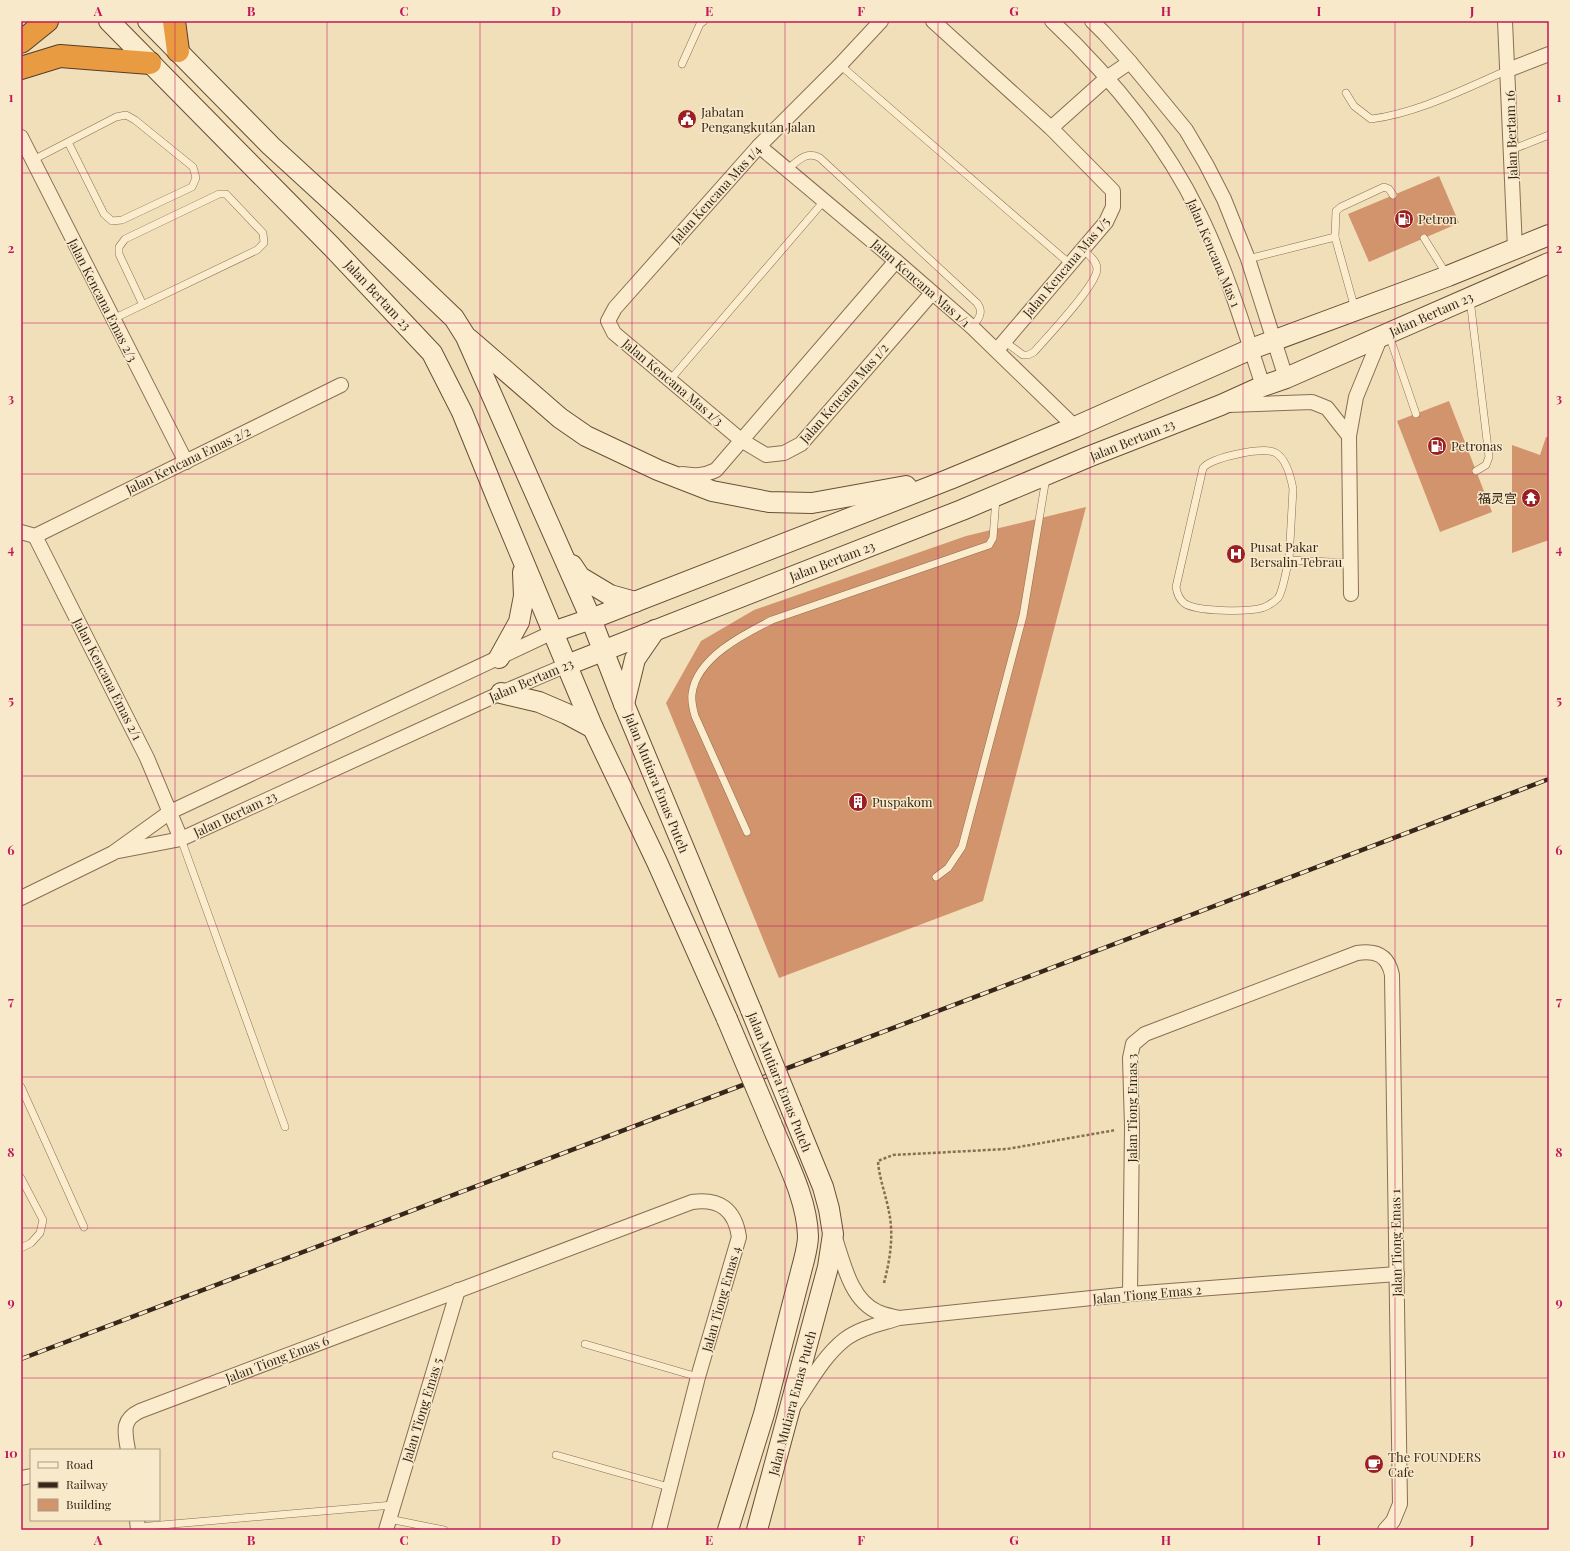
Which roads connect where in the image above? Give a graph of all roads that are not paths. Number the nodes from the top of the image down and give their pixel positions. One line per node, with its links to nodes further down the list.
1 (47, 21): 11 (highway)
2 (109, 21): 15 (street, Jalan Bertam 23)
3 (148, 21): 12 (street)
4 (174, 21): 12 (highway)
5 (704, 21): 16 (lane)
6 (880, 21): 17 (street, Jalan Kencana Mas 1/4)
7 (933, 21): 22 (street, Jalan Kencana Mas 1/5)
8 (1052, 21): 20 (street, Jalan Kencana Mas 1)
9 (1092, 21): 14 (street, Jalan Kencana Mas 1)
10 (1505, 21): 19 (street, Jalan Bertam 16)
11 (21, 42)
12 (178, 50): 50 (street)
13 (1549, 54): 19 (street)
14 (1130, 62): 20 (street); 37 (street, Jalan Kencana Mas 1)
15 (150, 63): 18 (highway); 73 (street, Jalan Bertam 23)
16 (682, 64)
17 (840, 65): 26 (street, Jalan Kencana Mas 1/4); 40 (lane)
18 (21, 68)
19 (1508, 70): 21 (lane); 27 (street, Jalan Bertam 16)
20 (1108, 77): 22 (street); 53 (street, Jalan Kencana Mas 1)
21 (1346, 93)
22 (1051, 128): 35 (street, Jalan Kencana Mas 1/5)
23 (1549, 135): 27 (lane)
24 (21, 137): 28 (street, Jalan Kencana Emas 2/3)
25 (68, 142): 25 (lane); 28 (lane)
26 (759, 146): 29 (street, Jalan Kencana Mas 1/1); 47 (street, Jalan Kencana Mas 1/4)
27 (1511, 150): 36 (street, Jalan Bertam 16)
28 (33, 160): 46 (street, Jalan Kencana Emas 2/3)
29 (787, 170): 31 (street, Jalan Kencana Mas 1/1); 48 (lane)
30 (1393, 195): 33 (lane)
31 (824, 200): 38 (street, Jalan Kencana Mas 1/1); 55 (lane)
32 (1549, 235): 36 (street, Jalan Bertam 23)
33 (1335, 237): 37 (lane); 45 (lane)
34 (1424, 238): 41 (lane)
35 (1083, 249): 40 (street, Jalan Kencana Mas 1/5); 52 (lane)
36 (1515, 249): 41 (street, Jalan Bertam 23)
37 (1248, 259): 51 (street, Jalan Kencana Mas 1)
38 (896, 261): 42 (street, Jalan Kencana Mas 1/1); 62 (street)
39 (1549, 263): 43 (street, Jalan Bertam 23)
40 (1070, 264): 52 (street, Jalan Kencana Mas 1/5)
41 (1448, 276): 45 (street, Jalan Bertam 23)
42 (932, 293): 48 (street, Jalan Kencana Mas 1/1); 62 (street, Jalan Kencana Mas 1/2)
43 (1470, 297): 49 (street, Jalan Bertam 23); 65 (lane)
44 (143, 305): 44 (lane); 46 (lane)
45 (1355, 311): 51 (street, Jalan Bertam 23)
46 (113, 319): 63 (street, Jalan Kencana Emas 2/3)
47 (608, 321): 55 (street, Jalan Kencana Mas 1/3)
48 (972, 327): 52 (street, Jalan Kencana Mas 1/1)
49 (1384, 335): 54 (street, Jalan Bertam 23); 59 (lane); 61 (street)
50 (466, 337): 64 (street); 71 (street)
51 (1273, 341): 53 (street, Jalan Bertam 23); 54 (street, Jalan Kencana Mas 1)
52 (1000, 345): 60 (street, Jalan Kencana Mas 1/1)
53 (1251, 349): 57 (street, Jalan Kencana Mas 1); 60 (street, Jalan Bertam 23)
54 (1286, 378): 57 (street, Jalan Bertam 23)
55 (670, 380): 62 (street, Jalan Kencana Mas 1/3)
56 (341, 385): 63 (street, Jalan Kencana Emas 2/2)
57 (1263, 386): 58 (street, Jalan Bertam 23)
58 (1221, 405): 61 (street); 66 (street, Jalan Bertam 23)
59 (1416, 414)
60 (1075, 427): 67 (street, Jalan Bertam 23)
61 (1349, 436): 74 (street)
62 (742, 440): 64 (street)
63 (186, 462): 70 (street, Jalan Kencana Emas 2/2)
64 (658, 470): 67 (street)
65 (1476, 470)
66 (1046, 475): 68 (street, Jalan Bertam 23); 90 (lane)
67 (950, 479): 76 (street, Jalan Bertam 23)
68 (996, 495): 78 (street, Jalan Bertam 23); 87 (lane)
69 (21, 532): 70 (street)
70 (35, 536): 86 (street, Jalan Kencana Emas 2/1)
71 (559, 546): 76 (street); 77 (street)
72 (1289, 560): 72 (lane); 74 (lane)
73 (522, 561): 79 (street, Jalan Bertam 23); 81 (street)
74 (1352, 563): 75 (street)
75 (1351, 594)
76 (635, 602): 77 (street, Jalan Bertam 23)
77 (591, 619): 79 (street, Jalan Bertam 23); 80 (street, Jalan Mutiara Emas Puteh)
78 (655, 630): 80 (street, Jalan Bertam 23); 84 (street)
79 (553, 632): 81 (street, Jalan Bertam 23); 82 (street, Jalan Mutiara Emas Puteh)
80 (604, 649): 82 (street, Jalan Bertam 23); 84 (street, Jalan Mutiara Emas Puteh)
81 (499, 658): 86 (street, Jalan Bertam 23)
82 (567, 665): 83 (street, Jalan Bertam 23); 85 (street, Jalan Mutiara Emas Puteh)
83 (501, 693): 85 (street); 88 (street, Jalan Bertam 23)
84 (624, 704): 97 (street, Jalan Mutiara Emas Puteh, bridge)
85 (593, 728): 115 (street, Jalan Mutiara Emas Puteh, bridge)
86 (170, 812): 88 (street, Jalan Kencana Emas 2/1); 89 (street, Jalan Bertam 23)
87 (747, 832)
88 (181, 839): 89 (street, Jalan Bertam 23); 94 (lane)
89 (113, 853): 91 (street, Jalan Bertam 23)
90 (936, 877)
91 (21, 898)
92 (1380, 955): 99 (street, Jalan Tiong Emas 1); 101 (street, Jalan Tiong Emas 3)
93 (21, 1087): 96 (lane)
94 (285, 1127)
95 (21, 1178): 98 (lane)
96 (84, 1227)
97 (833, 1234): 102 (street, Jalan Tiong Emas 2); 105 (street, Jalan Mutiara Emas Puteh)
98 (21, 1248)
99 (1397, 1274): 101 (street, Jalan Tiong Emas 2); 116 (street, Jalan Tiong Emas 1)
100 (458, 1290): 104 (street, Jalan Tiong Emas 4); 106 (street, Jalan Tiong Emas 6); 109 (street, Jalan Tiong Emas 5)
101 (1130, 1294): 102 (street, Jalan Tiong Emas 2)
102 (899, 1318): 105 (street, Jalan Tiong Emas 2)
103 (585, 1344): 104 (lane)
104 (698, 1377): 108 (street, Jalan Tiong Emas 4)
105 (790, 1410): 110 (street, Jalan Mutiara Emas Puteh)
106 (128, 1449)
107 (556, 1455): 108 (lane)
108 (669, 1487): 114 (street, Jalan Tiong Emas 4)
109 (394, 1505): 111 (street, Jalan Tiong Emas 5); 112 (lane)
110 (760, 1524)
111 (388, 1525): 113 (lane)
112 (138, 1526)
113 (444, 1530)
114 (659, 1530)
115 (728, 1530)
116 (1385, 1530)

